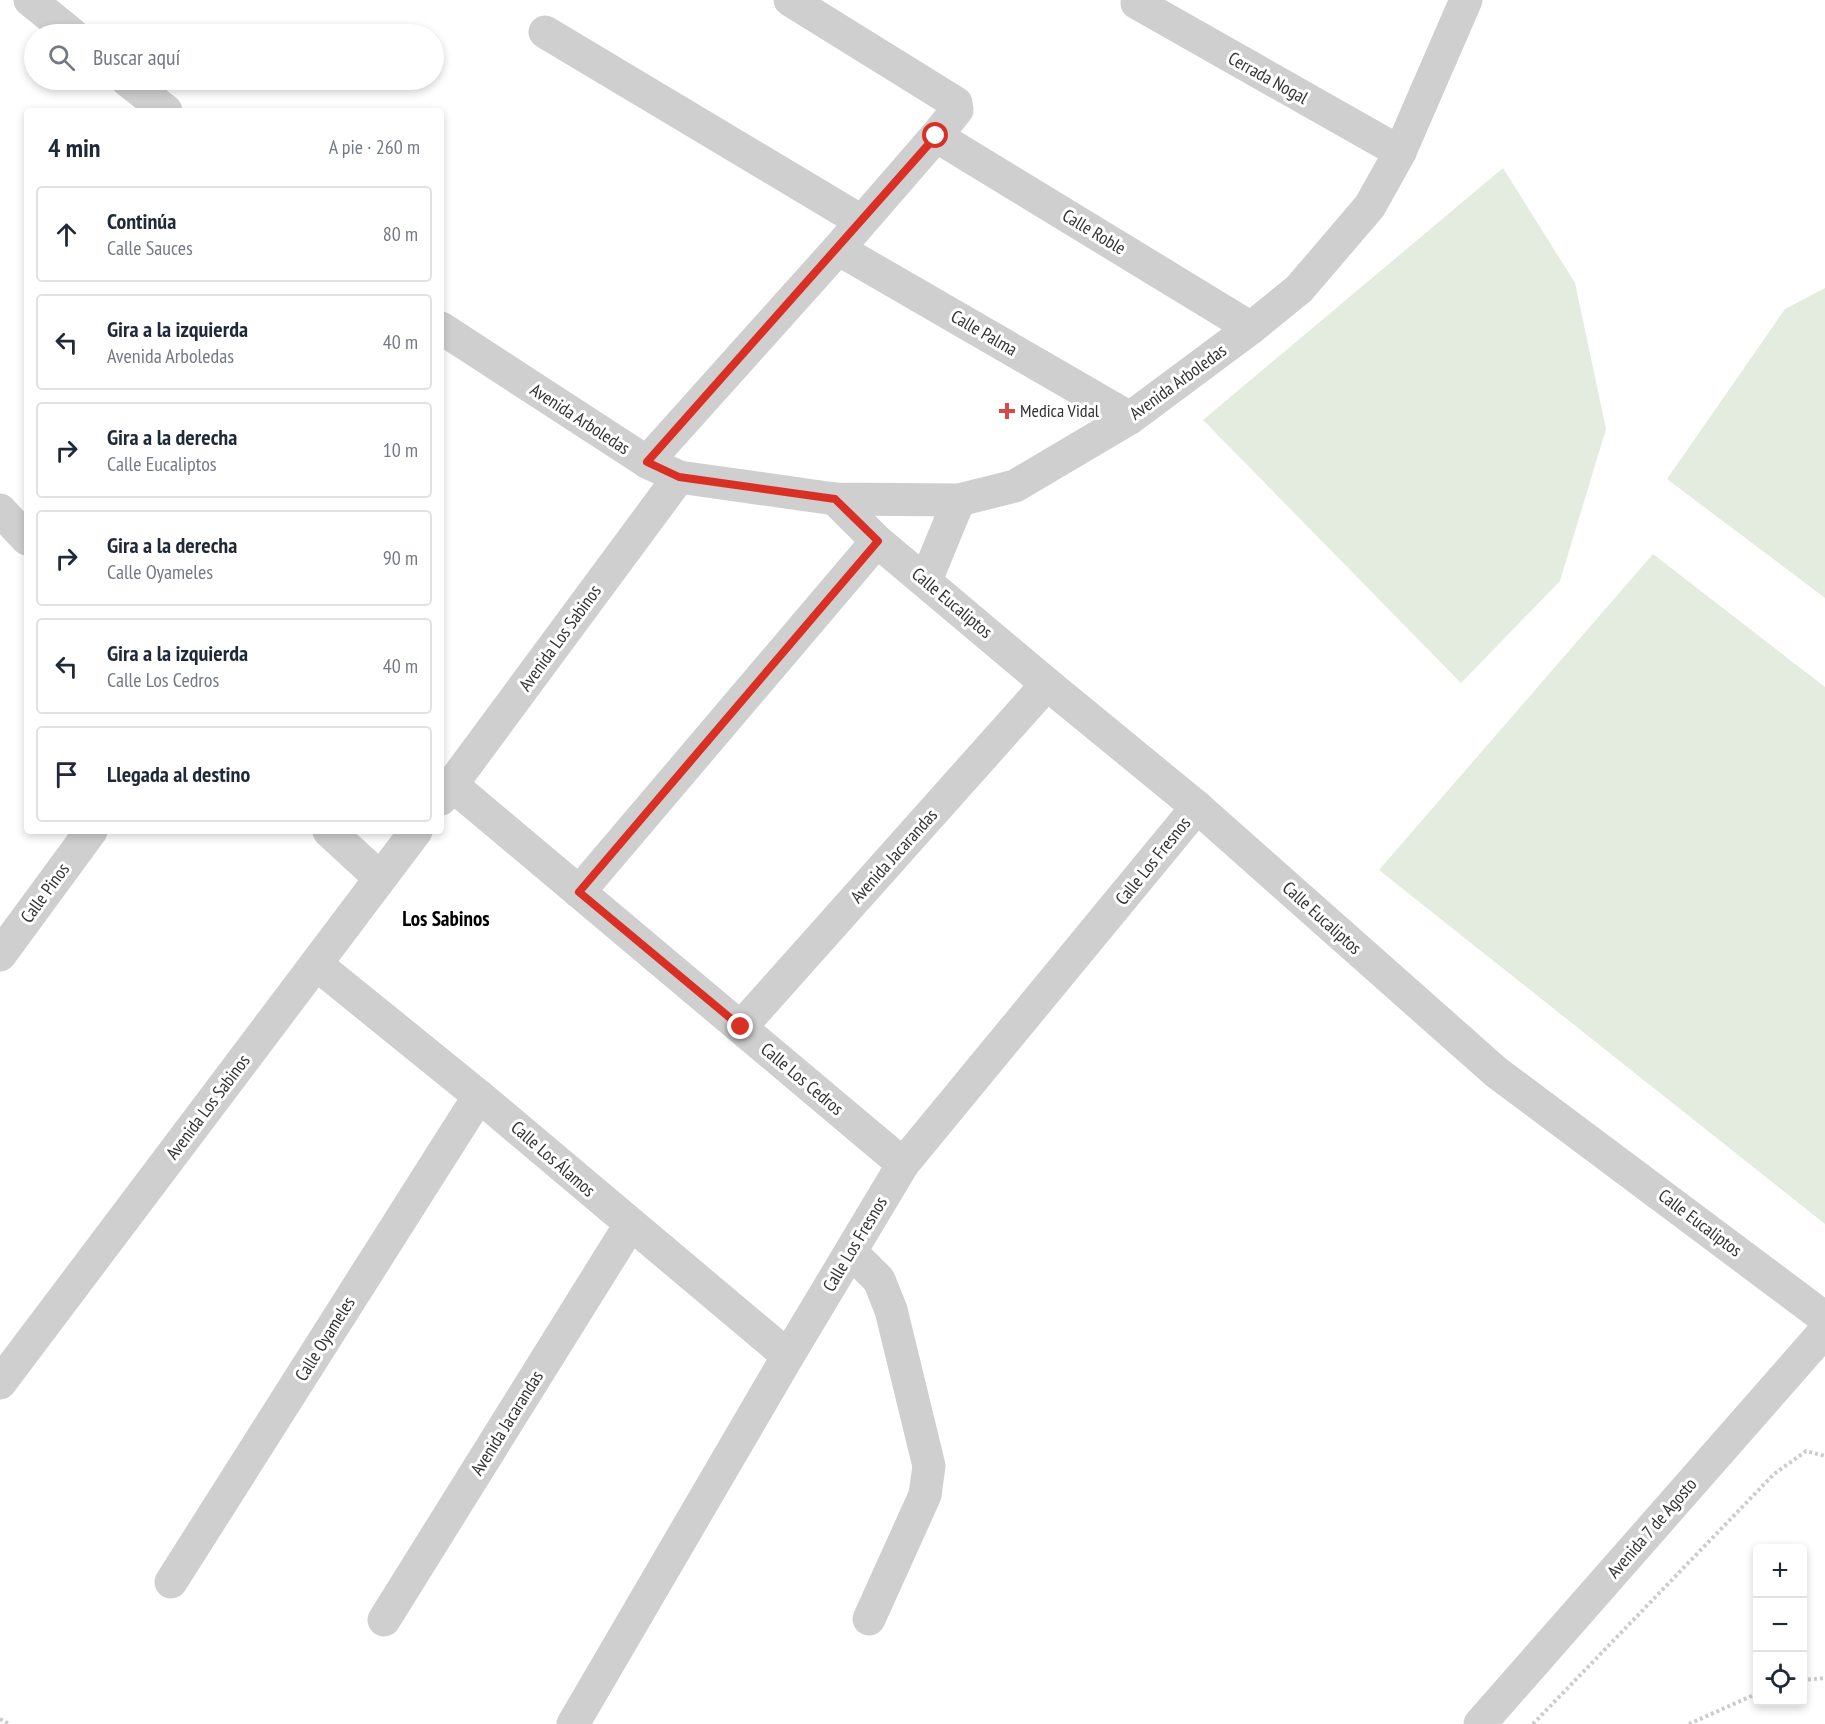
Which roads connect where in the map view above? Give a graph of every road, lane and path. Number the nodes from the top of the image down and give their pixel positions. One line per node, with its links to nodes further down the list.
1 (30, 0): 5 (street)
2 (790, 0): 9 (street)
3 (1467, 0): 10 (street, Avenida Arboledas)
4 (1137, 3): 10 (street, Cerrada Nogal)
5 (60, 24)
6 (544, 32): 11 (street)
7 (140, 90): 8 (street)
8 (162, 108)
9 (936, 136): 11 (street); 13 (street, Calle Roble)
10 (1400, 152): 13 (street, Avenida Arboledas)
11 (861, 221): 12 (street)
12 (838, 249): 15 (street, Calle Palma); 16 (street)
13 (1251, 328): 15 (street, Avenida Arboledas)
14 (444, 336): 16 (street, Avenida Arboledas)
15 (1130, 418): 19 (street, Avenida Arboledas)
16 (647, 462): 17 (street, Avenida Arboledas)
17 (679, 477): 18 (street, Avenida Arboledas); 25 (street, Avenida Los Sabinos)
18 (835, 499): 19 (street, Avenida Arboledas); 22 (street, Calle Eucaliptos)
19 (959, 500): 23 (street)
20 (0, 510): 21 (street)
21 (24, 536)
22 (878, 541): 23 (street, Calle Eucaliptos); 31 (street)
23 (926, 580): 24 (street, Calle Eucaliptos)
24 (1047, 684): 26 (street, Calle Eucaliptos); 34 (street, Avenida Jacarandas)
25 (447, 792): 31 (street, Calle Los Cedros)
26 (1197, 807): 36 (street, Calle Los Fresnos); 39 (street, Calle Eucaliptos)
27 (88, 834): 32 (street, Calle Pinos)
28 (332, 834): 30 (street)
29 (414, 834): 30 (street, Avenida Los Sabinos)
30 (380, 878): 33 (street, Avenida Los Sabinos)
31 (579, 892): 34 (street, Calle Los Cedros)
32 (0, 955)
33 (316, 964): 35 (street, Calle Los Álamos); 42 (street, Avenida Los Sabinos)
34 (741, 1027): 36 (street, Calle Los Cedros)
35 (479, 1096): 37 (street, Calle Los Álamos); 44 (street, Calle Oyameles)
36 (903, 1164): 38 (street, Calle Los Fresnos)
37 (630, 1225): 41 (street, Calle Los Álamos); 46 (street, Avenida Jacarandas)
38 (850, 1252): 41 (street, Calle Los Fresnos); 45 (street)
39 (1825, 1318)
40 (1825, 1331): 53 (street, Avenida 7 de Agosto)
41 (788, 1356): 52 (street, Calle Los Fresnos)
42 (0, 1383)
43 (1825, 1456): 54 (path)
44 (171, 1582)
45 (869, 1619)
46 (384, 1620)
47 (1825, 1678): 48 (path)
48 (1807, 1680)
49 (1753, 1695): 55 (path)
50 (0, 1719): 51 (path)
51 (9, 1724)
52 (573, 1724)
53 (1480, 1724)
54 (1533, 1724)
55 (1689, 1724)

